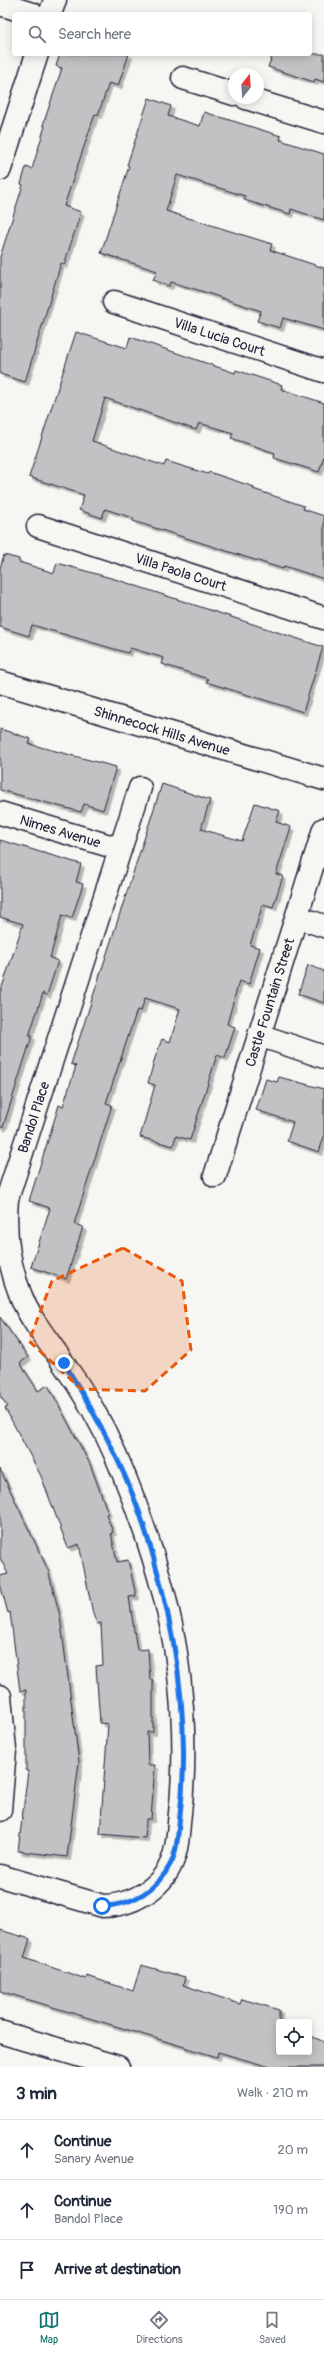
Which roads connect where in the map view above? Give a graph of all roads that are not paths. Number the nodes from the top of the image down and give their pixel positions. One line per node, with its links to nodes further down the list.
1 (55, 0): 4 (street)
2 (0, 4): 3 (street)
3 (26, 12)
4 (51, 12)
5 (36, 56): 10 (street)
6 (183, 78): 7 (street)
7 (228, 92)
8 (264, 104): 9 (street)
9 (324, 122)
10 (0, 169)
11 (114, 302): 12 (street, Villa Lucia Court)
12 (324, 371)
13 (38, 526): 14 (street, Villa Paola Court)
14 (324, 618)
15 (0, 682): 16 (street, Shinnecock Hills Avenue)
16 (324, 779)
17 (140, 788): 20 (street, Bandol Place)
18 (0, 813): 20 (street, Nimes Avenue)
19 (324, 829): 21 (street, Castle Fountain Street)
20 (120, 849): 28 (street, Bandol Place)
21 (297, 916): 22 (street); 23 (street, Castle Fountain Street)
22 (324, 926)
23 (259, 1035): 24 (street); 25 (street, Castle Fountain Street)
24 (324, 1056)
25 (215, 1176)
26 (0, 1696): 27 (street)
27 (0, 1810)
28 (0, 1876)
29 (0, 2032): 30 (street)
30 (118, 2067)

